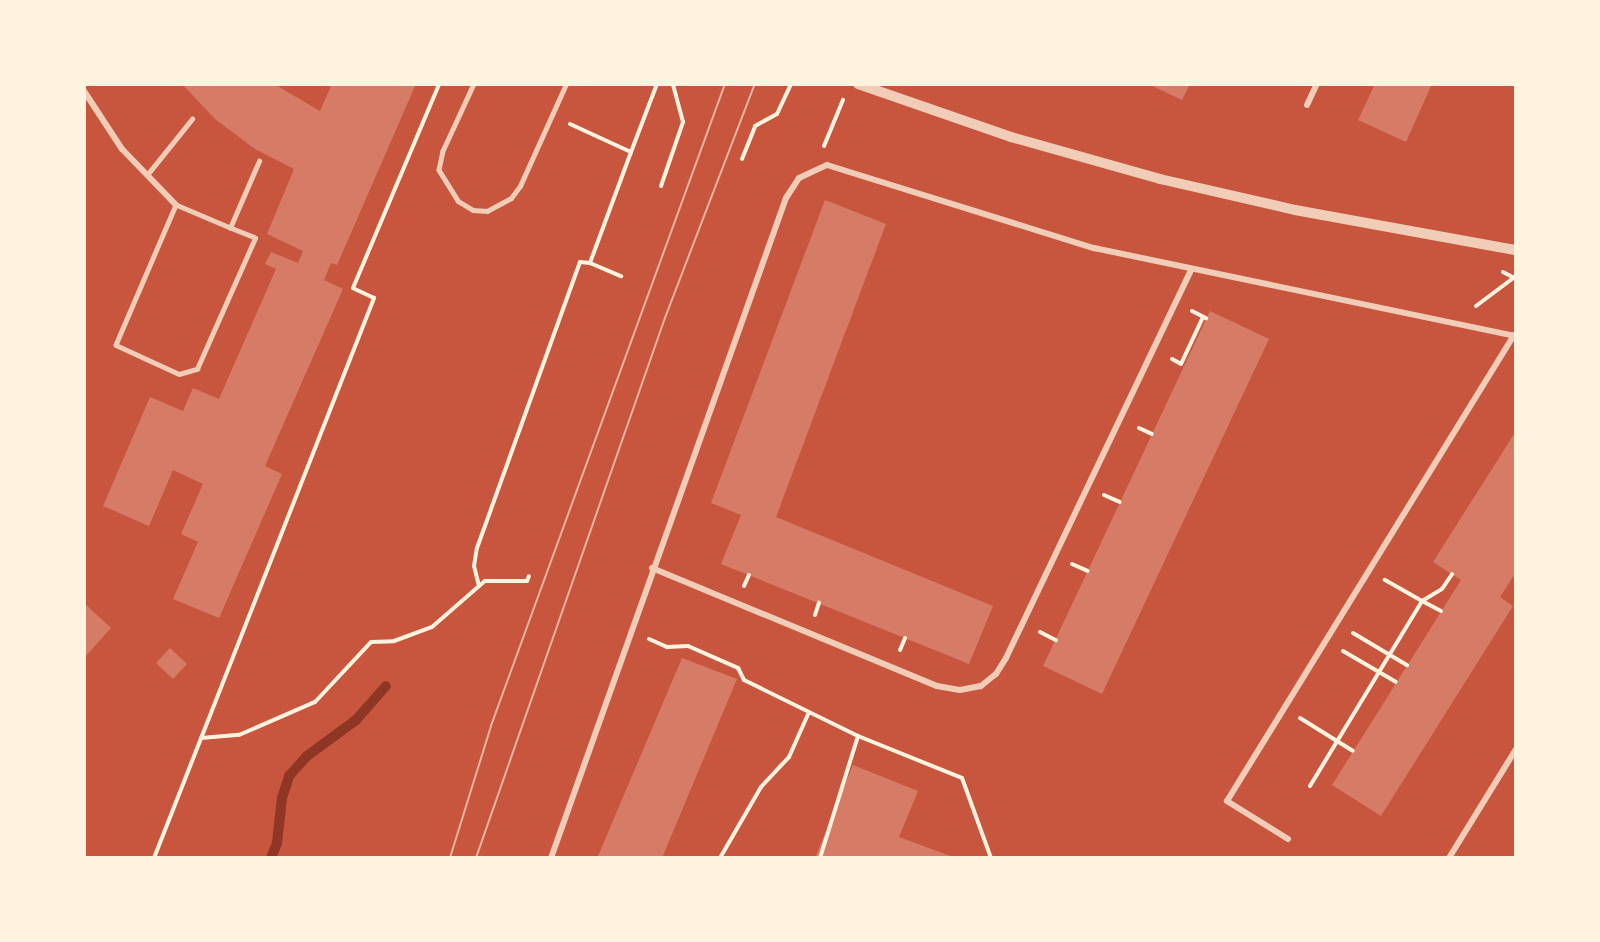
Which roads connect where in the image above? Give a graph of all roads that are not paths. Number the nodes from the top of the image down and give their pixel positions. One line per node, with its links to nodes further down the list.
1 (474, 84): 2 (lane)
2 (566, 84)
3 (858, 84): 12 (street)
4 (1317, 84): 6 (street)
5 (84, 91): 9 (street)
6 (1307, 105)
7 (192, 119): 9 (lane)
8 (259, 161): 11 (lane)
9 (147, 175): 10 (street)
10 (176, 205): 11 (lane); 11 (lane)
11 (230, 228)
12 (1516, 250)
13 (1191, 270): 14 (street); 15 (street); 15 (street)
14 (1515, 335): 17 (street)
15 (652, 568): 18 (street)
16 (1516, 749): 19 (street)
17 (1288, 839)
18 (551, 858)
19 (1449, 858)

